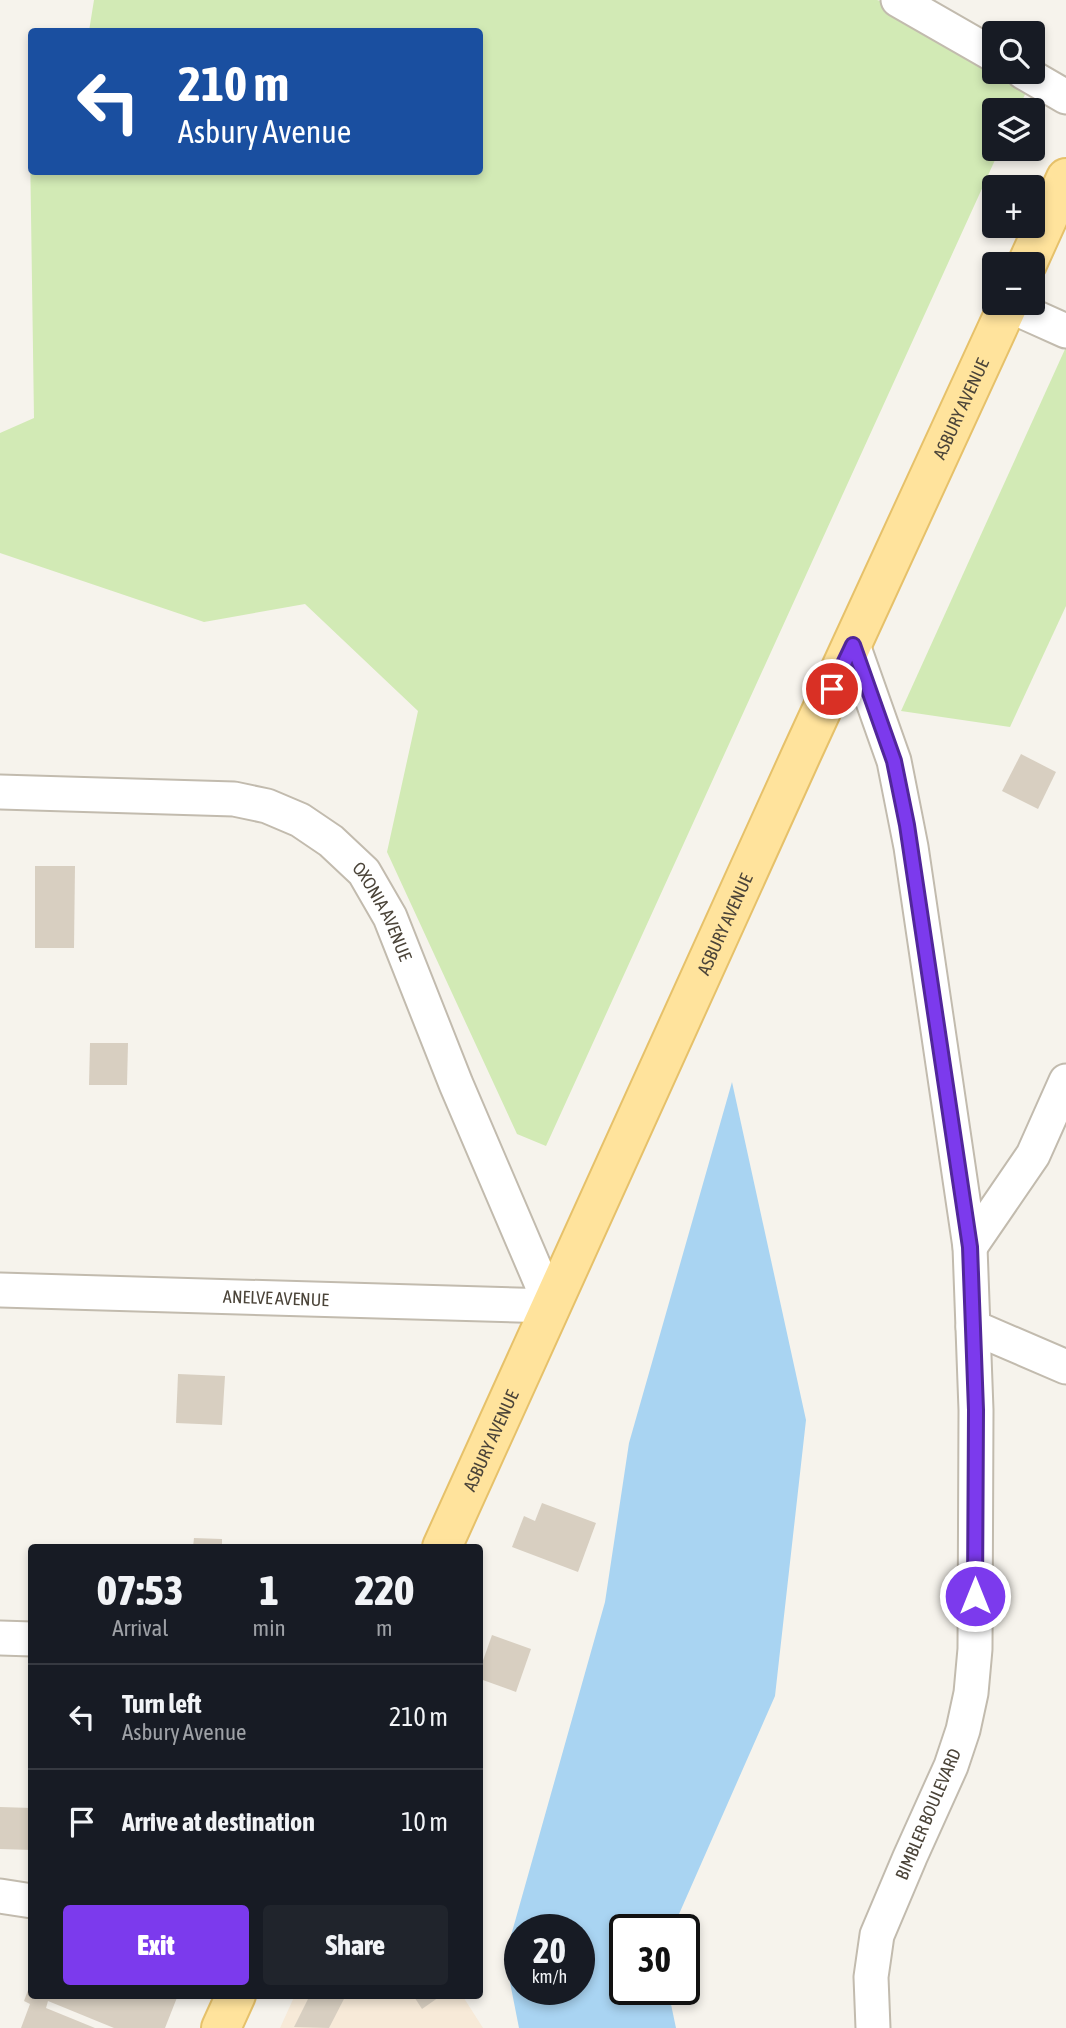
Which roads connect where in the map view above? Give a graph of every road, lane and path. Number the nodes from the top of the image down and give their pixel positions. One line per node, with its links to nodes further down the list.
1 (898, 0): 2 (street)
2 (982, 48)
3 (1044, 84): 4 (street)
4 (1066, 97)
5 (1066, 178): 6 (main road)
6 (1032, 252)
7 (1004, 315): 10 (main road, ASBURY AVENUE)
8 (1032, 315): 9 (street)
9 (1066, 331)
10 (853, 645): 13 (street, BIMBLER BOULEVARD); 15 (main road, ASBURY AVENUE)
11 (0, 792): 15 (street, OXONIA AVENUE)
12 (1066, 1081): 13 (street)
13 (970, 1247): 16 (street, BIMBLER BOULEVARD)
14 (0, 1290): 15 (street, ANELVE AVENUE)
15 (551, 1306): 18 (main road, ASBURY AVENUE)
16 (974, 1327): 17 (street); 25 (street, BIMBLER BOULEVARD)
17 (1066, 1367)
18 (443, 1544)
19 (0, 1638): 20 (street)
20 (28, 1639)
21 (0, 1896): 22 (street)
22 (28, 1900)
23 (234, 1999): 24 (main road)
24 (221, 2028)
25 (873, 2028)

